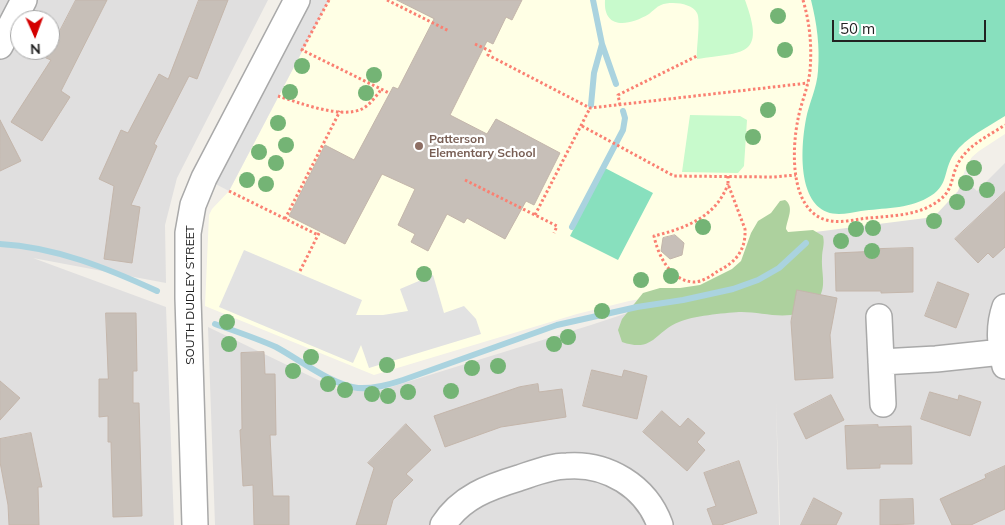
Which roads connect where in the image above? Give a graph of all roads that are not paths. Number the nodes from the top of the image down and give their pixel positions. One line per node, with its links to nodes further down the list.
1 (24, 0): 3 (street)
2 (296, 0): 9 (street, SOUTH DUDLEY STREET)
3 (0, 46)
4 (1005, 307): 6 (street)
5 (879, 317): 7 (street)
6 (1003, 359): 7 (street)
7 (881, 362): 8 (street)
8 (882, 404)
9 (195, 525)
10 (443, 525): 11 (street)
11 (660, 525)

